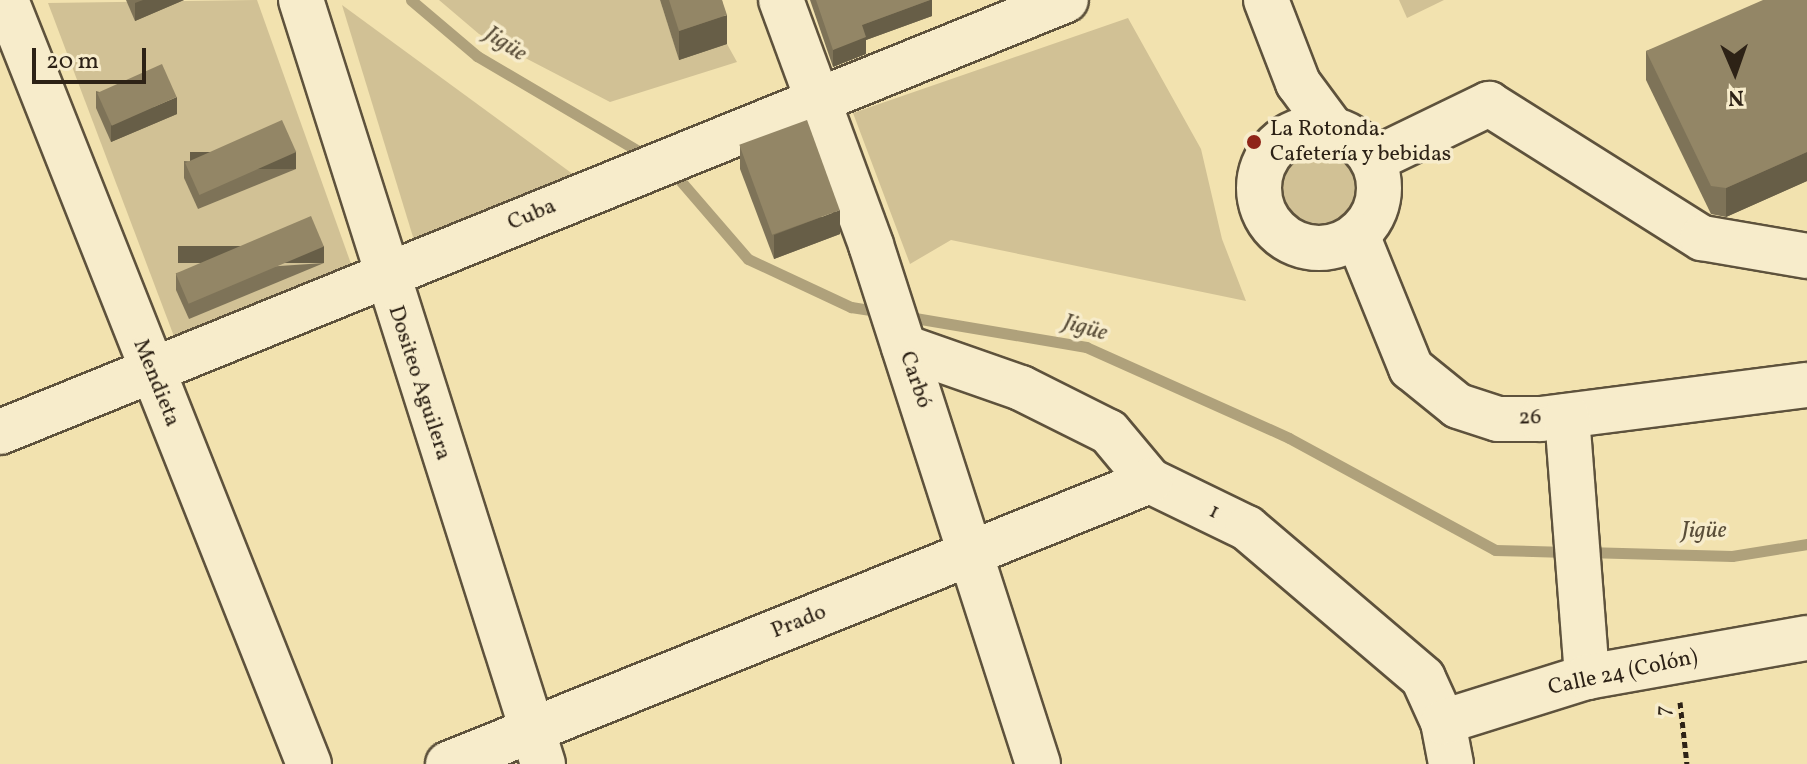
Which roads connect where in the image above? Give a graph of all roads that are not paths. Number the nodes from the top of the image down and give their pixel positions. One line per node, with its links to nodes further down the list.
1 (6, 0): 15 (street, Mendieta)
2 (301, 0): 13 (street, Dositeo Aguilera)
3 (781, 0): 7 (street, Carbó)
4 (1066, 0): 7 (street, Cuba)
5 (1266, 0): 6 (street)
6 (1298, 83): 8 (street); 9 (street)
7 (816, 98): 13 (street, Cuba); 14 (street, Carbó)
8 (1332, 129): 9 (street); 10 (street)
9 (1279, 143): 11 (street)
10 (1373, 160): 11 (street); 12 (street)
11 (1357, 235): 17 (street, 26)
12 (1807, 256)
13 (385, 277): 15 (street, Cuba); 24 (street, Dositeo Aguilera)
14 (904, 347): 19 (street, 1); 20 (street, Carbó)
15 (151, 369): 18 (street, Cuba); 25 (street, Mendieta)
16 (1807, 385): 17 (street, 26)
17 (1567, 416): 22 (street)
18 (0, 432)
19 (1150, 481): 20 (street, Prado); 23 (street, 1)
20 (973, 552): 24 (street, Prado); 27 (street, Carbó)
21 (1807, 638): 22 (street, Calle 24 (Colón))
22 (1604, 673): 23 (street, Calle 24 (Colón))
23 (1447, 743)
24 (538, 747): 26 (street, Prado)
25 (309, 764)
26 (448, 764)
27 (1038, 764)

